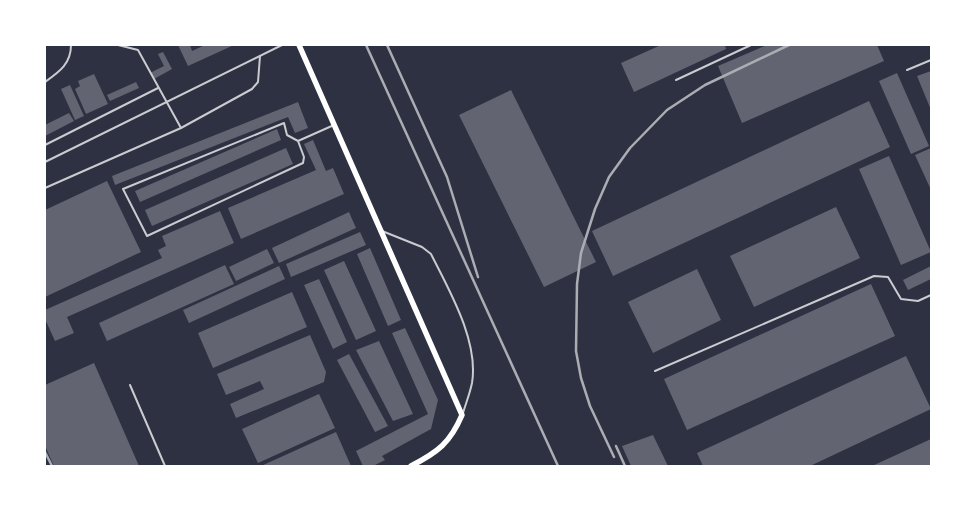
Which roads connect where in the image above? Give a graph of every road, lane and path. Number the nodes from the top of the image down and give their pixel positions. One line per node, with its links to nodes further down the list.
1 (71, 45): 10 (lane)
2 (118, 45): 11 (lane)
3 (282, 45): 6 (lane)
4 (299, 45): 13 (main road)
5 (751, 45): 9 (lane)
6 (260, 56): 12 (lane); 14 (lane)
7 (931, 60): 8 (lane)
8 (907, 70)
9 (676, 80)
10 (45, 82)
11 (158, 88): 12 (lane); 16 (lane)
12 (166, 102): 14 (lane); 17 (lane)
13 (336, 124): 15 (lane); 19 (main road)
14 (181, 128): 18 (lane)
15 (298, 140): 15 (lane)
16 (45, 145)
17 (45, 162)
18 (45, 188)
19 (382, 231): 23 (main road); 23 (lane)
20 (931, 296): 21 (lane)
21 (655, 371)
22 (130, 385): 24 (lane)
23 (462, 415): 25 (main road)
24 (165, 466)
25 (411, 466)

